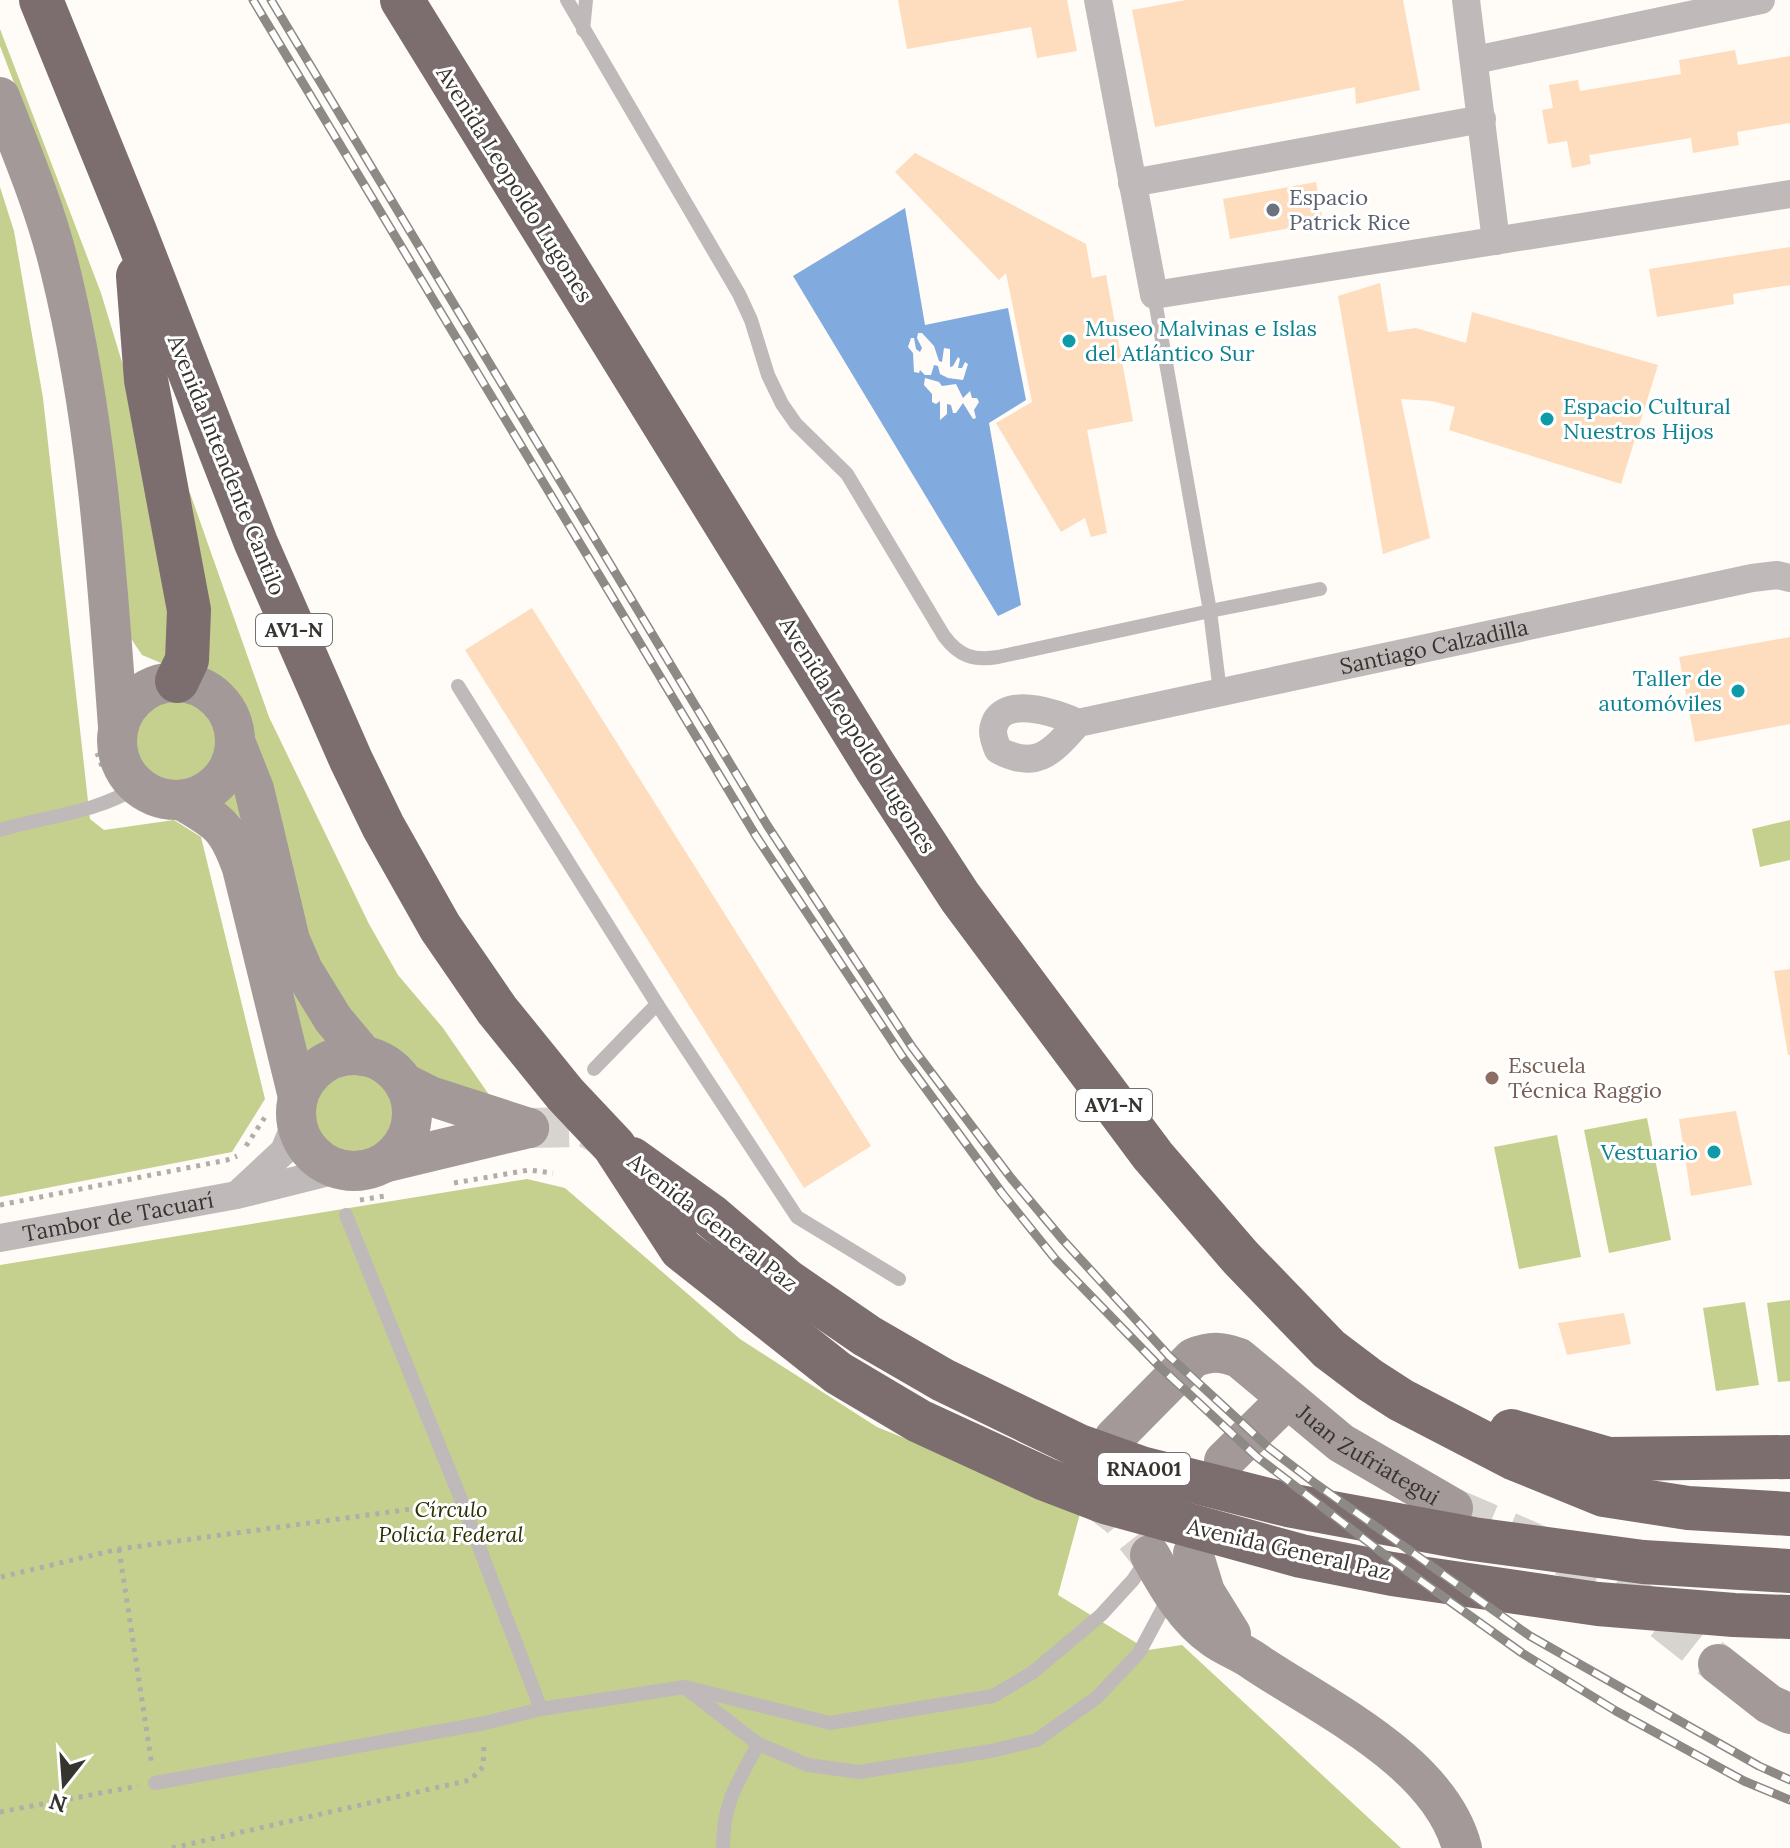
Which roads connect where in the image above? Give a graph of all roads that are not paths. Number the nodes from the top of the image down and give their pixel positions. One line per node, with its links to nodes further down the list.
1 (41, 0): 14 (highway, Avenida Intendente Cantilo / AV1-N)
2 (402, 0): 43 (highway, Avenida Leopoldo Lugones / AV1-N)
3 (567, 0): 8 (lane)
4 (586, 0): 8 (lane)
5 (1098, 0): 12 (street)
6 (1466, 0): 9 (street)
7 (1761, 0): 9 (street)
8 (583, 31): 19 (lane)
9 (1475, 60): 11 (street)
10 (0, 97): 20 (street)
11 (1482, 119): 12 (street); 15 (street)
12 (1132, 183): 16 (street)
13 (1790, 194): 15 (street)
14 (134, 229): 21 (highway); 35 (highway, Avenida Intendente Cantilo / AV1-N)
15 (1496, 241): 16 (street)
16 (1154, 295): 19 (lane)
17 (1790, 578): 23 (street, Santiago Calzadilla)
18 (1320, 589): 19 (lane)
19 (1210, 611): 23 (lane)
20 (110, 622): 21 (street); 25 (street)
21 (169, 682): 25 (street); 26 (street)
22 (458, 686): 30 (lane)
23 (1220, 692): 24 (street, Santiago Calzadilla)
24 (1078, 723)
25 (118, 727): 27 (street)
26 (237, 746): 28 (street); 31 (street)
27 (137, 787): 28 (street); 29 (lane)
28 (183, 801): 34 (street)
29 (0, 830)
30 (657, 1004): 32 (lane); 41 (lane)
31 (364, 1056): 33 (street); 34 (street)
32 (594, 1069)
33 (406, 1084): 36 (street); 36 (street)
34 (297, 1110): 37 (street); 38 (street, Tambor de Tacuarí)
35 (614, 1146): 51 (highway, Avenida General Paz / RNA001); 53 (highway, Avenida General Paz)
36 (387, 1162): 37 (street)
37 (337, 1170): 38 (street, Tambor de Tacuarí)
38 (237, 1195): 40 (street, Tambor de Tacuarí)
39 (346, 1215): 57 (lane)
40 (0, 1238)
41 (899, 1279)
42 (1287, 1399): 44 (street, Juan Zufriategui); 46 (street, Juan Zufriategui); 47 (street, Juan Zufriategui)
43 (1401, 1400): 45 (highway); 48 (highway)
44 (1114, 1438)
45 (1790, 1457)
46 (1224, 1461)
47 (1453, 1508)
48 (1790, 1514)
49 (1193, 1553): 54 (street)
50 (1150, 1555): 52 (street); 56 (lane)
51 (1790, 1571)
52 (1171, 1593): 54 (street); 59 (lane)
53 (1790, 1617)
54 (1251, 1659): 62 (street)
55 (1718, 1664): 58 (street)
56 (685, 1687): 57 (lane); 59 (lane)
57 (541, 1709): 60 (lane)
58 (1790, 1714)
59 (758, 1744): 61 (lane)
60 (155, 1783)
61 (723, 1848)
62 (1462, 1848)

